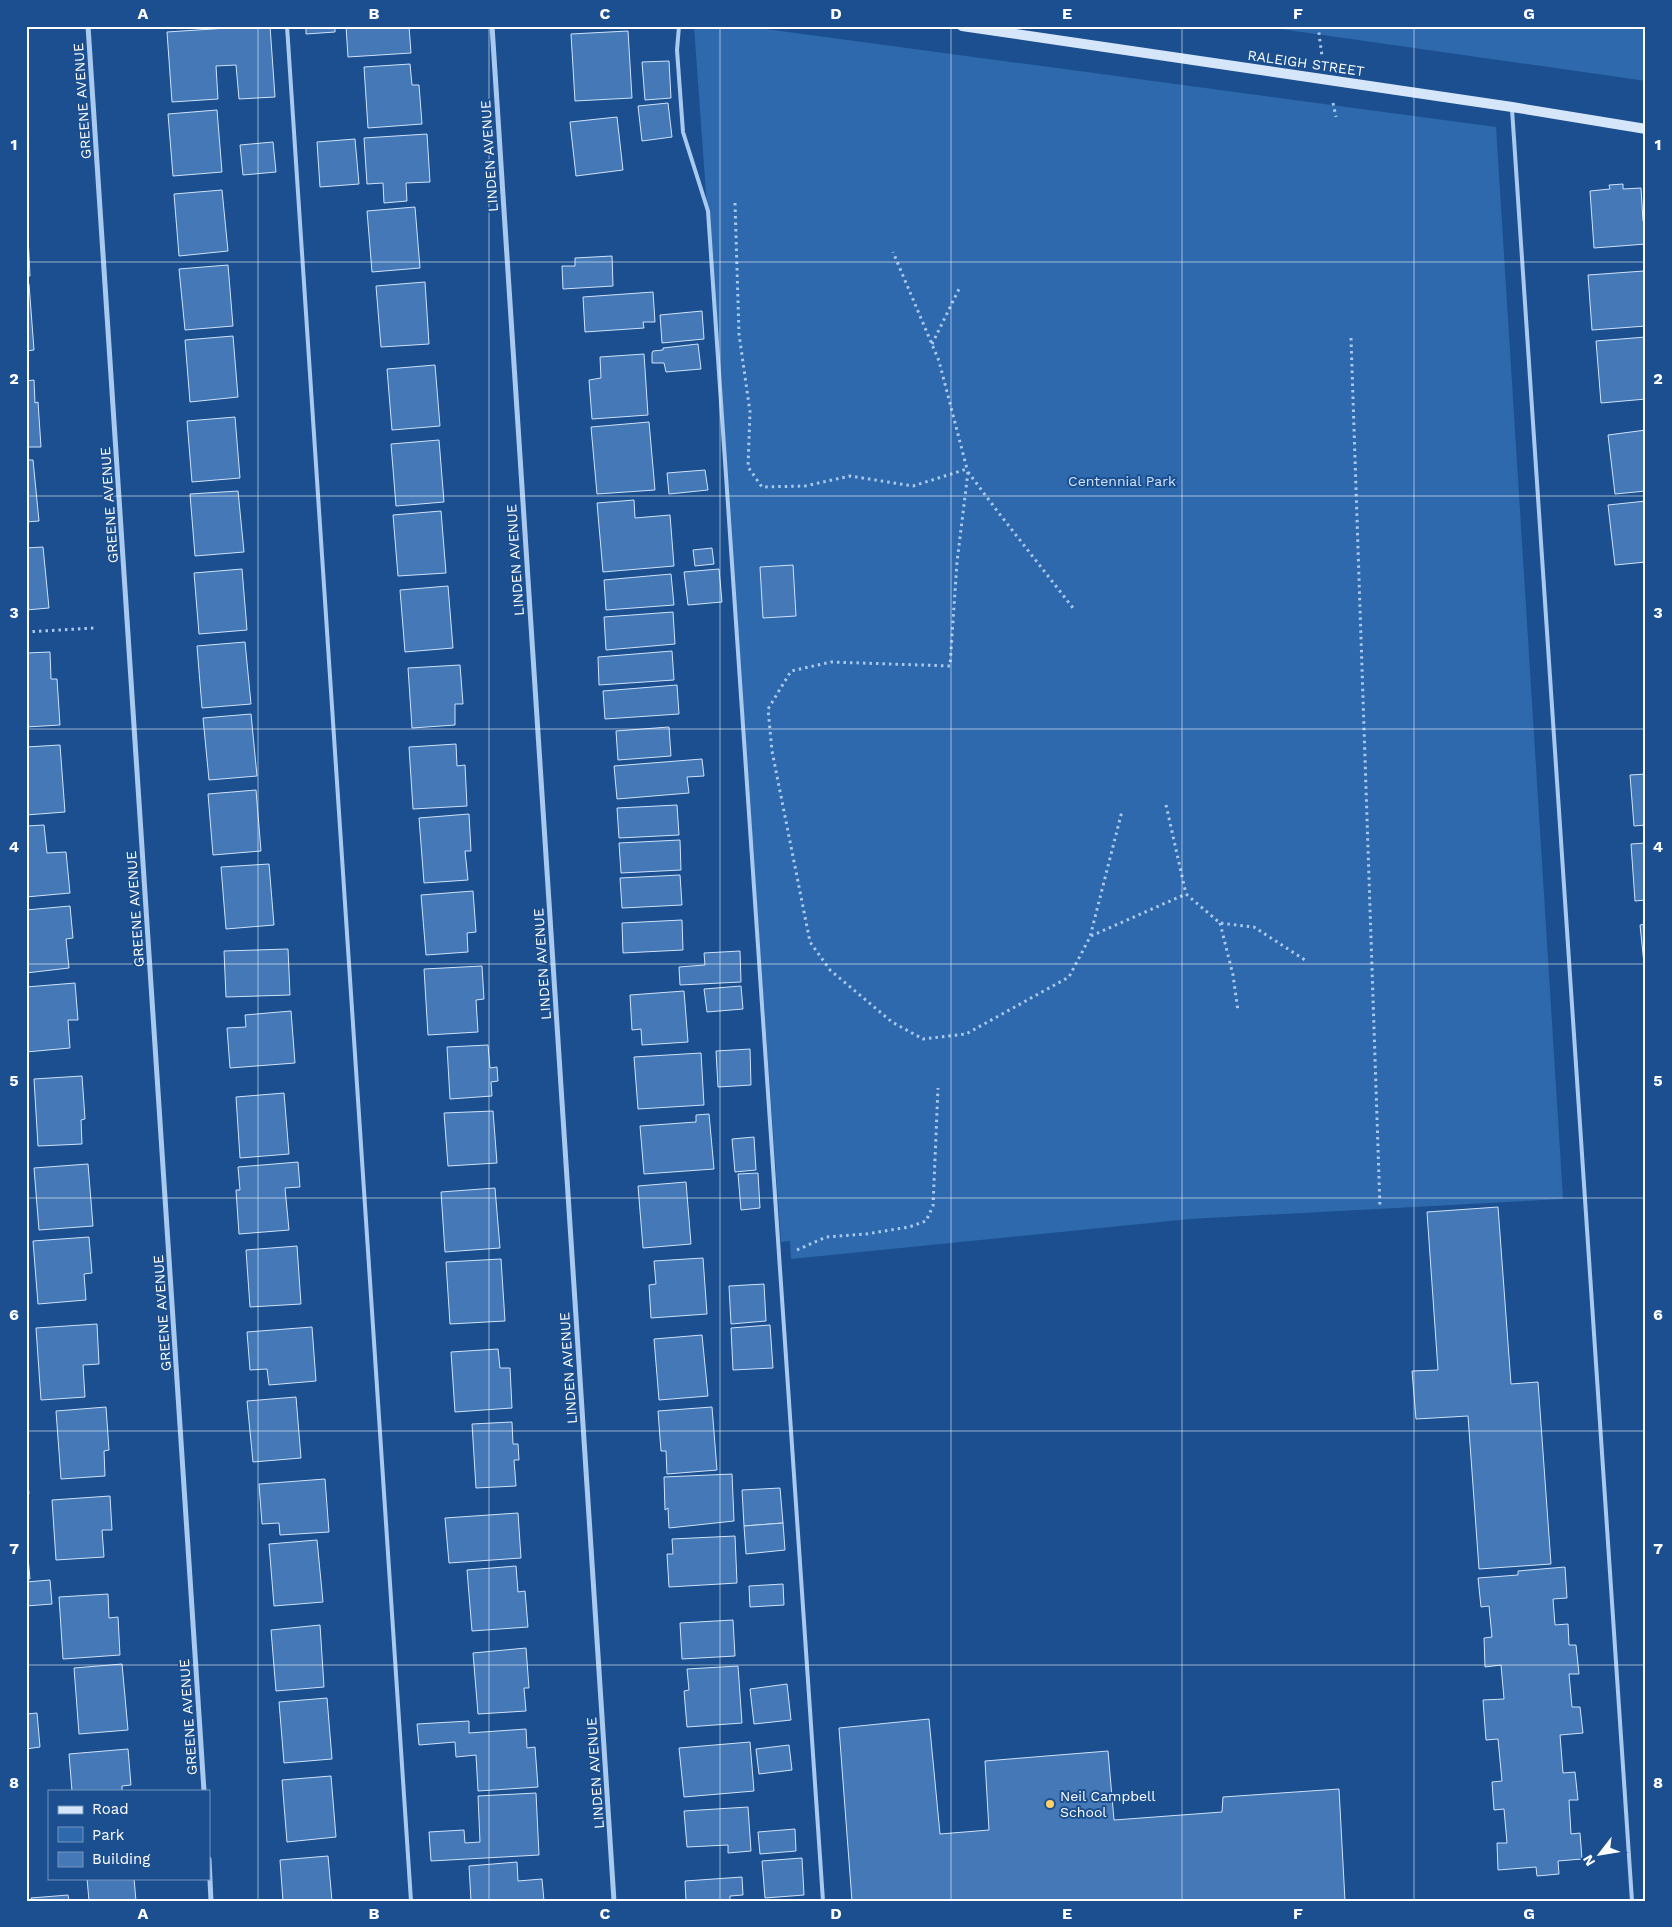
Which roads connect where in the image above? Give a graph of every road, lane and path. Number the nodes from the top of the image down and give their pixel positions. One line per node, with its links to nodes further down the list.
1 (88, 26): 27 (street, GREENE AVENUE)
2 (287, 26): 30 (lane)
3 (492, 26): 31 (street, LINDEN AVENUE)
4 (679, 26): 26 (lane)
5 (962, 26): 6 (street, RALEIGH STREET)
6 (1512, 107): 7 (street, RALEIGH STREET); 33 (lane)
7 (1646, 129)
8 (734, 203): 13 (path)
9 (893, 252): 12 (path)
10 (959, 288): 12 (path)
11 (1351, 338): 25 (path)
12 (932, 344): 13 (path)
13 (967, 470): 14 (path); 21 (path)
14 (1073, 608)
15 (94, 628): 16 (path)
16 (26, 632)
17 (1166, 805): 19 (path)
18 (1122, 811): 21 (path)
19 (1186, 894): 20 (path); 21 (path)
20 (1220, 922): 22 (path); 23 (path)
21 (1090, 937)
22 (1305, 960)
23 (1238, 1011)
24 (938, 1088): 26 (path)
25 (1380, 1208)
26 (779, 1260): 32 (lane)
27 (204, 1790)
28 (210, 1873): 29 (street)
29 (212, 1901)
30 (411, 1901)
31 (614, 1901)
32 (823, 1901)
33 (1632, 1901)

